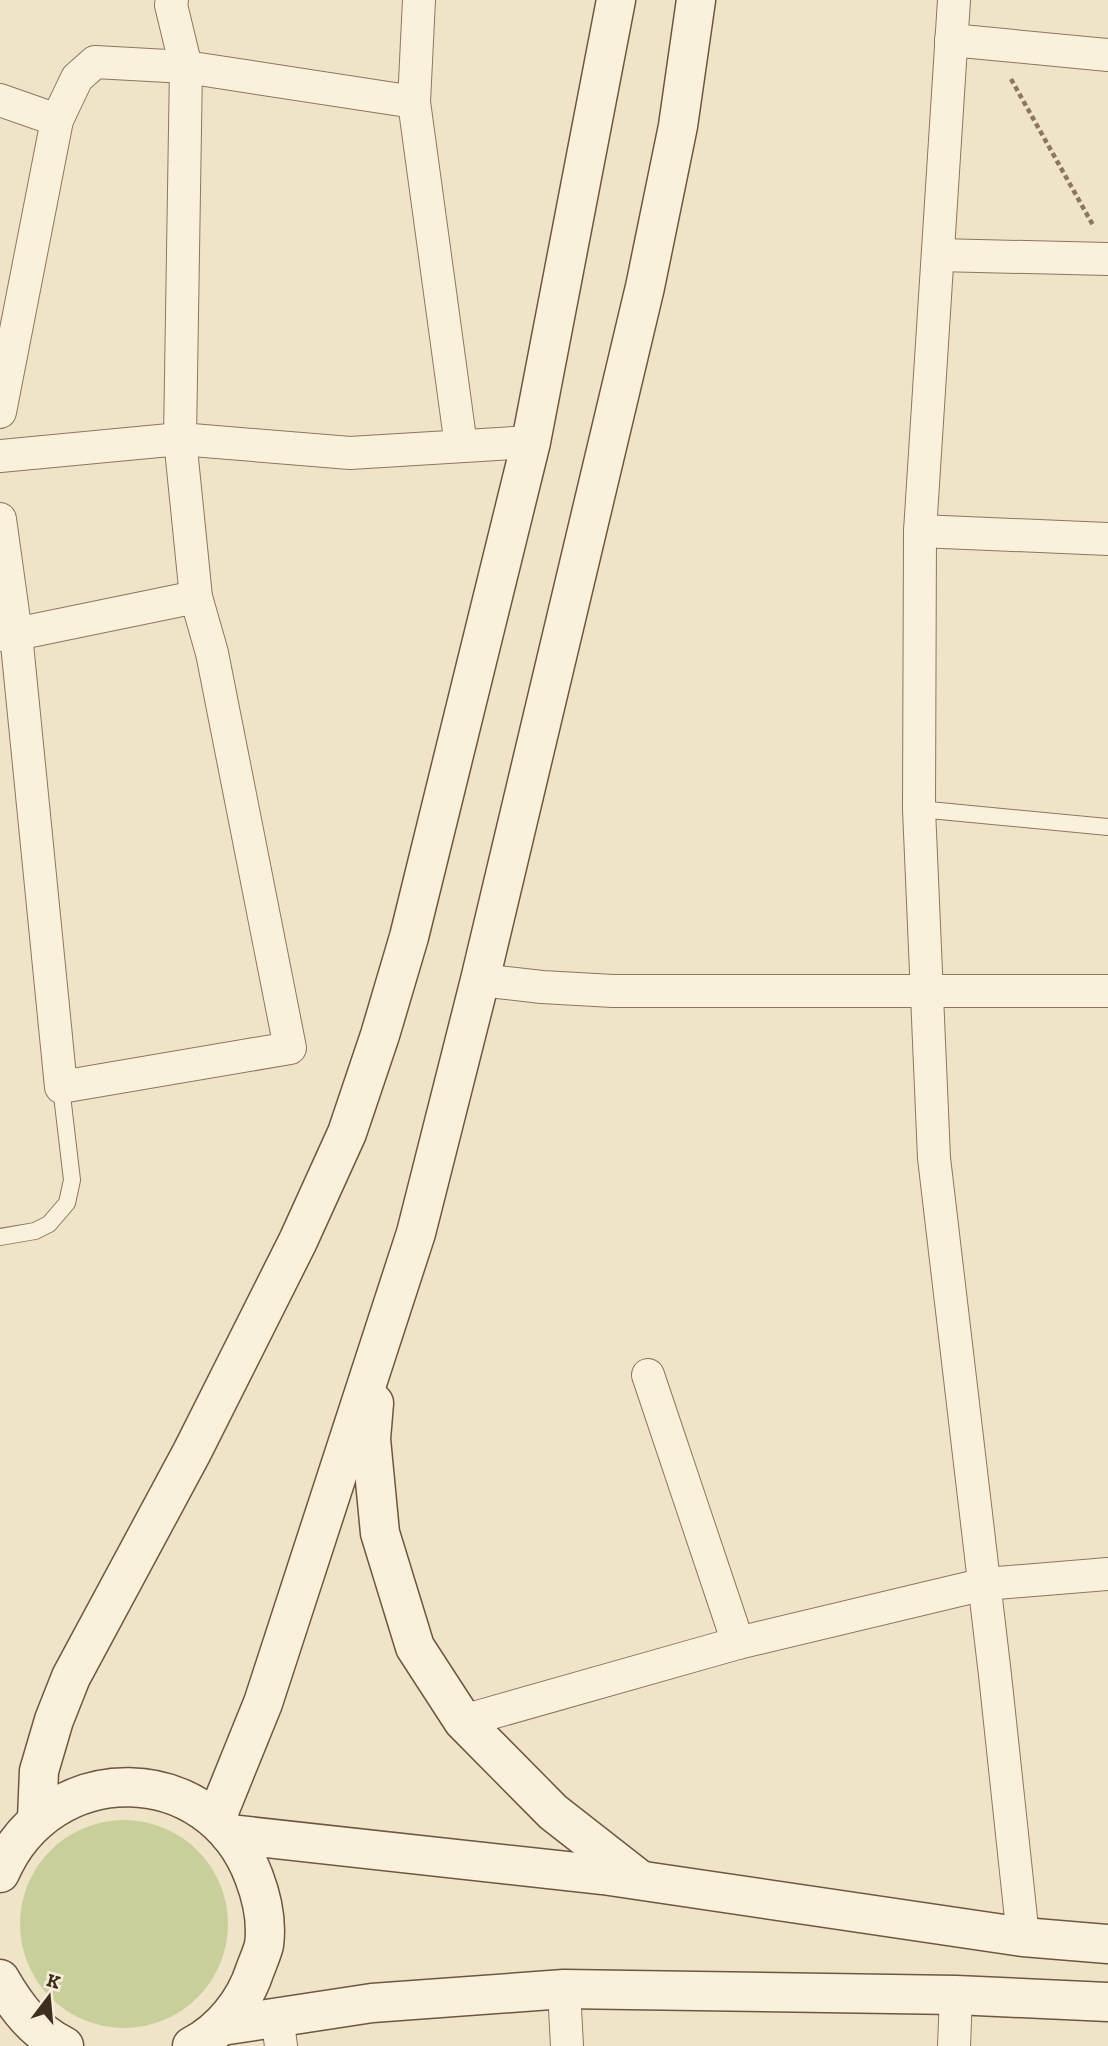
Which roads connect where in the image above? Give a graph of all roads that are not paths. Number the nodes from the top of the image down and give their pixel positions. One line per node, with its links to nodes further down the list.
1 (172, 0): 8 (street)
2 (419, 0): 10 (street)
3 (616, 0): 16 (main road)
4 (696, 0): 26 (main road)
5 (954, 0): 6 (street)
6 (951, 40): 7 (street); 12 (street)
7 (1108, 55)
8 (186, 67): 10 (street); 11 (street); 15 (street)
9 (0, 100): 11 (street)
10 (414, 102): 17 (street)
11 (57, 120): 14 (street)
12 (937, 256): 13 (street); 20 (street)
13 (1108, 259)
14 (0, 412)
15 (180, 439): 17 (street); 18 (street); 22 (street)
16 (531, 442): 17 (street); 37 (main road)
17 (461, 446)
18 (0, 456)
19 (0, 519): 23 (street)
20 (920, 531): 21 (street); 24 (street)
21 (1108, 539)
22 (196, 597): 23 (street); 29 (street)
23 (8, 635): 29 (street)
24 (919, 809): 25 (lane); 27 (street)
25 (1108, 827)
26 (480, 980): 27 (street); 31 (main road)
27 (929, 990): 28 (street); 34 (street)
28 (1108, 991)
29 (61, 1087): 30 (lane)
30 (0, 1237)
31 (381, 1339): 36 (main road); 38 (main road)
32 (648, 1375): 35 (street)
33 (1108, 1574): 34 (street)
34 (985, 1584): 35 (street); 41 (street)
35 (738, 1643): 36 (street)
36 (463, 1721): 40 (main road)
37 (37, 1819): 38 (main road); 39 (main road)
38 (222, 1827): 40 (main road); 48 (main road)
39 (3, 1861)
40 (642, 1881): 41 (main road)
41 (1023, 1937): 42 (main road)
42 (1108, 1944)
43 (0, 1979): 49 (main road)
44 (564, 1989): 45 (main road); 47 (main road); 50 (street)
45 (956, 1995): 46 (main road); 51 (street)
46 (1108, 2002)
47 (279, 2031): 48 (main road)
48 (207, 2036)
49 (64, 2046)
50 (567, 2046)
51 (954, 2046)

